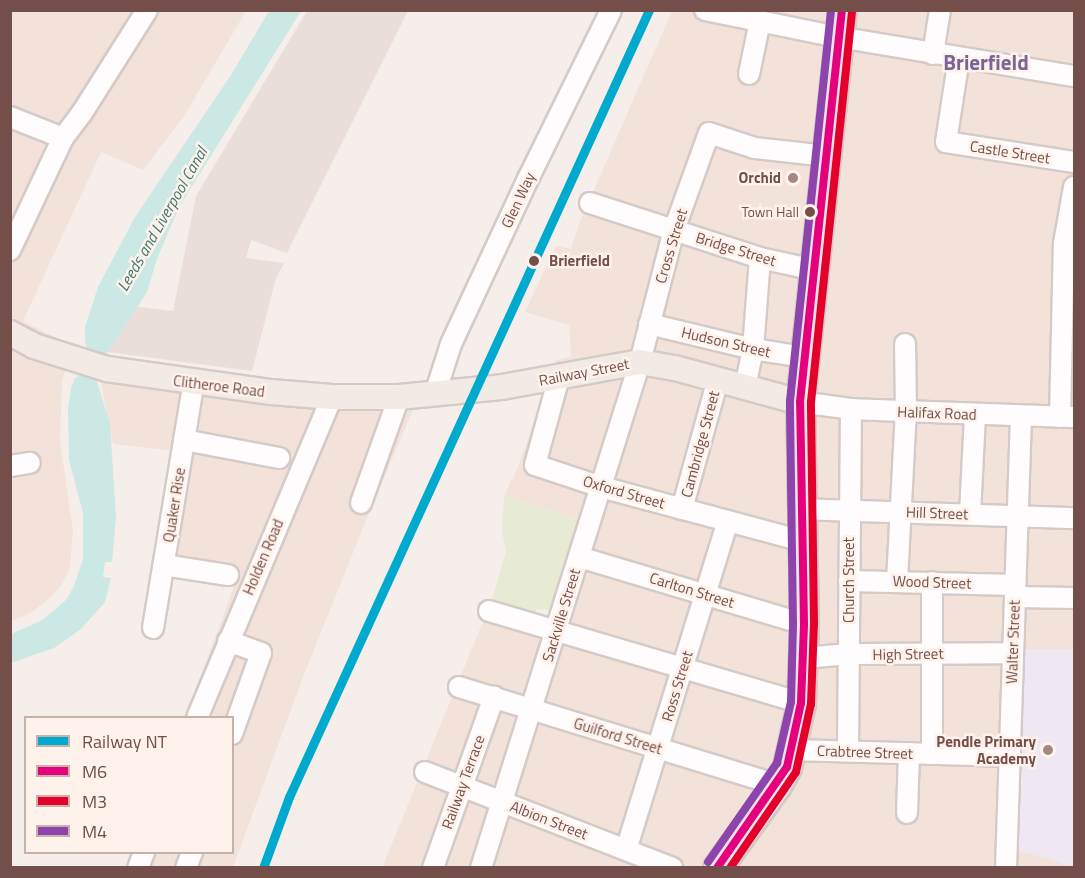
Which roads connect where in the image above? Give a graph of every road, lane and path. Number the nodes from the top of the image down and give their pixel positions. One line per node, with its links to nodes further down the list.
1 (147, 10): 13 (street)
2 (611, 10): 33 (street, Glen Way)
3 (705, 10): 6 (street)
4 (842, 10): 7 (highway)
5 (940, 10): 8 (street)
6 (755, 17): 7 (street); 10 (street)
7 (838, 37): 8 (street); 14 (highway)
8 (933, 54): 9 (street)
9 (960, 58): 11 (street); 15 (street, Castle Street)
10 (749, 74)
11 (1074, 76)
12 (10, 117): 13 (street)
13 (63, 138): 19 (street)
14 (826, 156): 18 (street, Cross Street); 21 (highway)
15 (1074, 162)
16 (1074, 187): 22 (street)
17 (590, 203): 18 (street, Bridge Street)
18 (674, 230): 20 (street, Bridge Street); 23 (street, Cross Street)
19 (10, 250)
20 (760, 258): 21 (street, Bridge Street); 26 (street)
21 (815, 270): 27 (highway)
22 (1068, 323): 41 (street)
23 (649, 324): 26 (street, Hudson Street); 28 (street, Cross Street)
24 (10, 333): 31 (main road, Clitheroe Road)
25 (905, 344): 38 (street)
26 (753, 349): 27 (street, Hudson Street); 32 (street)
27 (804, 357): 36 (highway)
28 (640, 362): 29 (main road, Railway Street); 30 (main road, Railway Street); 46 (street, Sackville Street)
29 (559, 376): 33 (main road, Railway Street); 46 (street, Oxford Street)
30 (718, 379): 32 (main road, Railway Street); 48 (street, Cambridge Street)
31 (194, 381): 34 (main road, Clitheroe Road); 42 (street, Quaker Rise)
32 (746, 387): 36 (main road, Railway Street)
33 (435, 394): 35 (main road, Clitheroe Road)
34 (332, 397): 35 (main road, Clitheroe Road); 70 (street, Holden Road)
35 (399, 397): 47 (street)
36 (800, 402): 37 (street, Halifax Road); 49 (highway)
37 (851, 409): 38 (street, Halifax Road); 50 (street, Church Street)
38 (906, 412): 39 (street, Halifax Road); 51 (street)
39 (975, 414): 40 (street, Halifax Road); 52 (street)
40 (1021, 416): 41 (street, Halifax Road); 53 (street, Walter Street)
41 (1067, 417)
42 (184, 440): 43 (street); 58 (street, Quaker Rise)
43 (279, 458)
44 (30, 463): 45 (street)
45 (10, 466)
46 (601, 487): 48 (street, Oxford Street); 57 (street, Sackville Street)
47 (361, 503)
48 (682, 509): 55 (street, Oxford Street)
49 (800, 509): 50 (street, Hill Street); 56 (highway)
50 (849, 510): 51 (street, Hill Street); 60 (street, Church Street)
51 (900, 512): 52 (street, Hill Street); 61 (street)
52 (970, 514): 53 (street, Hill Street)
53 (1017, 516): 54 (street, Hill Street); 63 (street, Walter Street)
54 (1074, 518)
55 (728, 522): 56 (street, Oxford Street); 64 (street, Ross Street)
56 (802, 542): 67 (highway)
57 (579, 556): 64 (street, Carlton Street); 69 (street, Sackville Street)
58 (164, 565): 59 (street); 68 (street, Quaker Rise)
59 (228, 575)
60 (849, 581): 61 (street, Wood Street); 73 (street, Church Street)
61 (897, 581): 62 (street, Wood Street)
62 (932, 582): 63 (street, Wood Street); 72 (street)
63 (1015, 591): 65 (street, Wood Street); 71 (street, Walter Street)
64 (705, 595): 67 (street, Carlton Street); 75 (street, Ross Street)
65 (1074, 598)
66 (489, 611): 69 (street)
67 (804, 624): 74 (highway)
68 (153, 628)
69 (556, 631): 75 (street); 79 (street, Sackville Street)
70 (228, 641): 80 (street, Holden Road); 81 (street)
71 (1013, 652): 72 (street, High Street); 87 (street, Walter Street)
72 (932, 653): 73 (street, High Street); 86 (street)
73 (849, 654): 74 (street, High Street); 84 (street, Church Street)
74 (804, 658): 78 (highway)
75 (682, 668): 78 (street); 82 (street, Ross Street)
76 (459, 687): 77 (street, Guilford Street)
77 (494, 697): 79 (street, Guilford Street); 90 (street, Railway Terrace)
78 (801, 704): 83 (highway)
79 (531, 709): 82 (street, Guilford Street); 91 (street, Sackville Street)
80 (197, 716)
81 (234, 728)
82 (658, 748): 89 (street, Guilford Street); 93 (street, Ross Street)
83 (793, 750): 84 (street, Crabtree Street); 89 (highway)
84 (848, 751): 85 (street, Crabtree Street)
85 (909, 753): 86 (street, Crabtree Street); 92 (street)
86 (932, 754): 87 (street, Crabtree Street)
87 (1009, 756): 98 (street, Walter Street)
88 (425, 772): 90 (street, Albion Street)
89 (777, 785): 97 (highway)
90 (462, 786): 91 (street, Albion Street); 94 (street, Railway Terrace)
91 (502, 801): 93 (street, Albion Street); 95 (street, Sackville Street)
92 (907, 813)
93 (626, 850): 96 (street, Albion Street)
94 (433, 867)
95 (481, 867)
96 (672, 867)
97 (717, 867)
98 (1006, 867)

